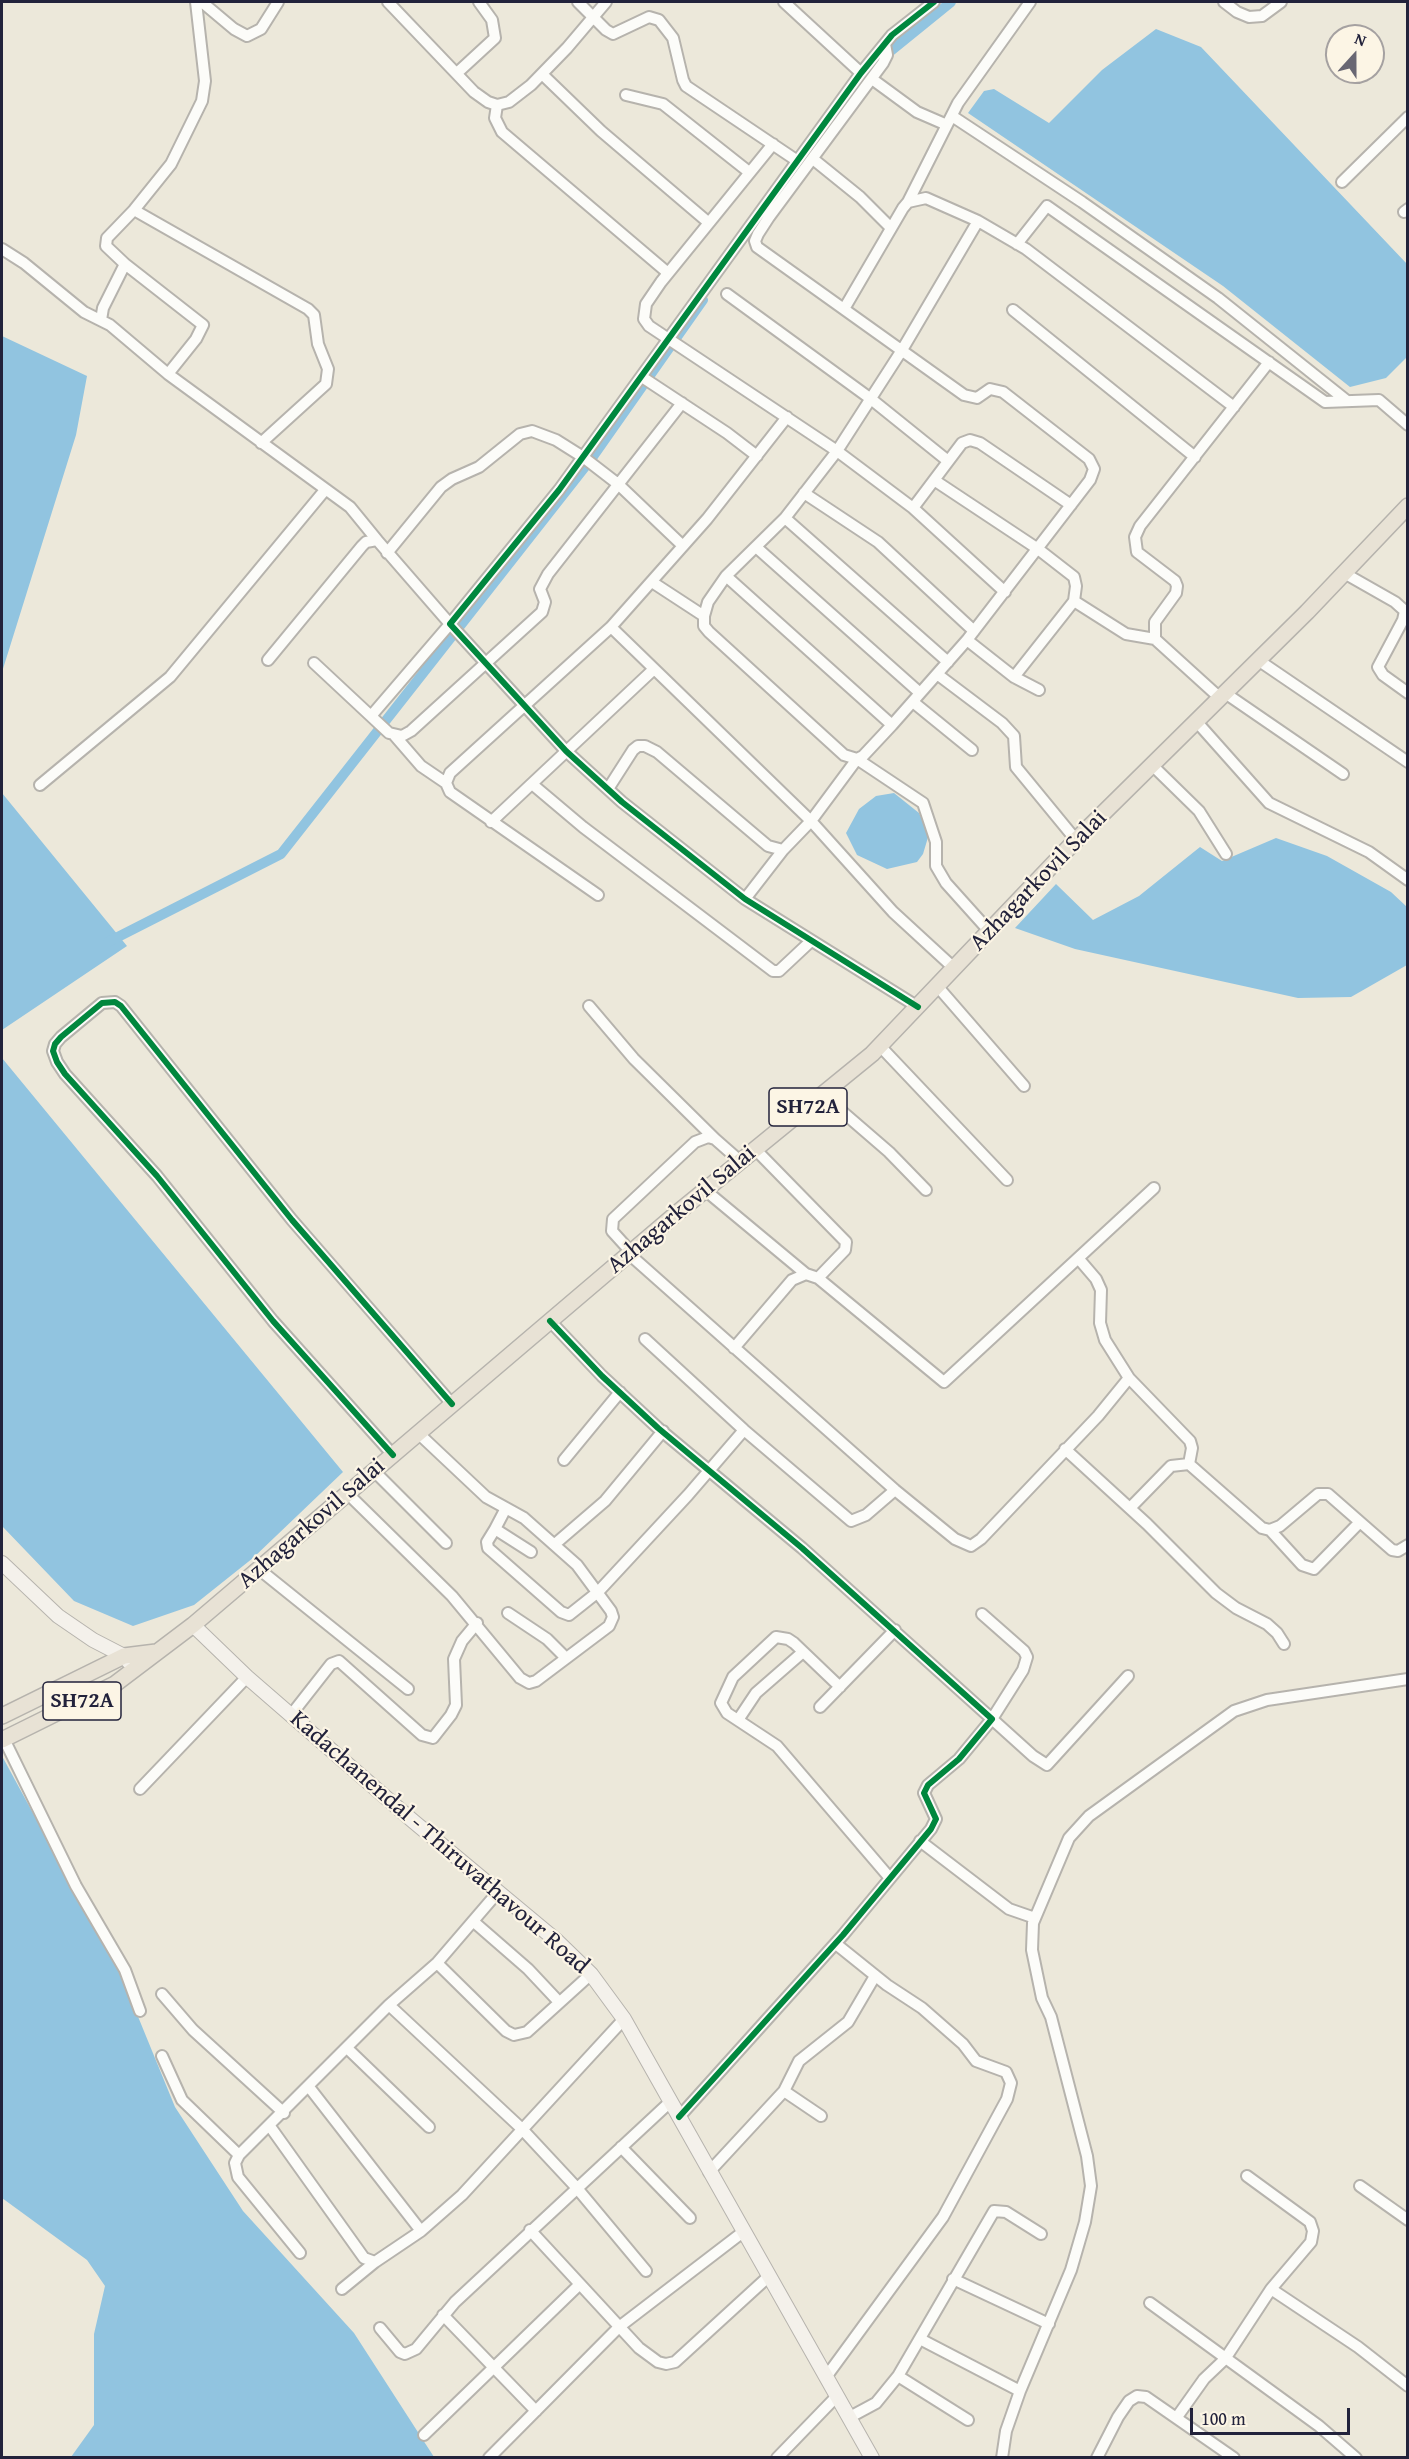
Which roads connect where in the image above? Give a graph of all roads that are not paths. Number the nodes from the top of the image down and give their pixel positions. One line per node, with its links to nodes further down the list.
1 (201, 2): 2 (street); 28 (street)
2 (278, 2)
3 (388, 2): 15 (street)
4 (479, 2): 15 (street)
5 (578, 2): 12 (street)
6 (606, 2): 12 (street)
7 (784, 2): 14 (street)
8 (934, 2): 13 (street)
9 (1030, 2): 21 (street)
10 (1224, 2): 11 (street)
11 (1281, 2)
12 (592, 16): 16 (street); 22 (street)
13 (886, 49): 14 (street); 17 (street)
14 (861, 72): 24 (street)
15 (457, 74): 19 (street)
16 (542, 74): 19 (street); 30 (street)
17 (872, 79): 21 (street); 23 (street)
18 (626, 95): 25 (street)
19 (497, 105): 35 (street)
20 (1407, 117): 26 (street)
21 (950, 121): 27 (street); 46 (street)
22 (773, 144): 24 (street); 25 (street)
23 (813, 159): 31 (street); 37 (street)
24 (796, 160): 40 (street)
25 (749, 172): 30 (street)
26 (1342, 182)
27 (908, 202): 29 (street); 31 (street)
28 (134, 210): 34 (street); 51 (street)
29 (978, 221): 32 (street); 41 (street)
30 (709, 223): 35 (street)
31 (891, 228): 37 (street)
32 (1017, 244): 42 (street); 48 (street)
33 (2, 249): 39 (street)
34 (125, 264): 39 (street); 43 (street)
35 (668, 273): 40 (street)
36 (727, 294): 45 (street)
37 (844, 309): 41 (street)
38 (1013, 310): 54 (street)
39 (101, 320): 43 (street)
40 (673, 342): 44 (street); 49 (street)
41 (903, 350): 45 (street); 61 (street)
42 (1269, 362): 46 (street); 48 (street)
43 (168, 374): 51 (street)
44 (646, 380): 47 (street); 55 (street)
45 (871, 399): 52 (street); 56 (street)
46 (1347, 401): 50 (street)
47 (682, 403): 53 (street); 58 (street)
48 (1234, 407): 54 (street)
49 (787, 417): 52 (street); 53 (street)
50 (1407, 425)
51 (261, 443): 59 (street)
52 (837, 451): 60 (street); 63 (street)
53 (757, 456): 66 (street)
54 (1194, 457): 80 (street)
55 (587, 461): 58 (street); 69 (street); 77 (street)
56 (948, 461): 57 (street); 61 (street)
57 (934, 480): 63 (street); 68 (street)
58 (618, 484): 66 (street); 85 (street)
59 (325, 490): 65 (street); 106 (street)
60 (804, 493): 64 (street); 79 (street)
61 (1071, 505): 68 (street)
62 (1407, 506): 70 (main road, Azhagarkovil Salai / SH72A)
63 (913, 508): 73 (street)
64 (785, 518): 67 (street); 83 (street)
65 (377, 540): 69 (street); 81 (street)
66 (683, 546): 72 (street)
67 (756, 547): 71 (street); 92 (street)
68 (1038, 549): 73 (street); 74 (street)
69 (387, 554): 77 (street)
70 (1344, 573): 75 (street); 82 (main road, Azhagarkovil Salai / SH72A)
71 (726, 576): 76 (street); 96 (street)
72 (652, 582): 76 (street); 78 (street)
73 (1005, 592): 79 (street)
74 (1074, 601): 80 (street); 88 (street)
75 (1406, 613): 90 (street)
76 (704, 616): 100 (street)
77 (452, 626): 85 (street); 94 (street)
78 (611, 627): 86 (street); 93 (street)
79 (970, 635): 83 (street); 88 (street)
80 (1155, 639): 91 (street)
81 (268, 660)
82 (1258, 660): 91 (main road, Azhagarkovil Salai / SH72A); 101 (street)
83 (948, 662): 87 (street)
84 (314, 663): 94 (street)
85 (485, 663): 93 (street); 97 (street)
86 (654, 669): 99 (street); 108 (street)
87 (937, 674): 92 (street); 110 (street)
88 (1014, 676): 89 (street)
89 (1039, 690)
90 (1407, 693)
91 (1222, 695): 95 (main road, Azhagarkovil Salai / SH72A); 103 (street)
92 (916, 698): 96 (street); 98 (street)
93 (525, 707): 99 (street); 104 (street)
94 (374, 719): 97 (street)
95 (1196, 721): 102 (main road, Azhagarkovil Salai / SH72A); 113 (street)
96 (892, 725): 100 (street)
97 (392, 735): 104 (street)
98 (972, 750)
99 (566, 751): 105 (street); 107 (street)
100 (857, 759): 108 (street); 116 (street)
101 (1407, 762)
102 (1152, 765): 110 (main road, Azhagarkovil Salai / SH72A); 112 (street)
103 (1343, 774)
104 (446, 783): 109 (street)
105 (532, 784): 109 (street); 117 (street)
106 (40, 785)
107 (608, 789): 111 (street); 115 (street)
108 (812, 821): 111 (street); 118 (street)
109 (491, 822): 114 (street)
110 (1076, 840): 116 (main road, Azhagarkovil Salai / SH72A)
111 (783, 850): 115 (street)
112 (1226, 854)
113 (1407, 880)
114 (598, 895)
115 (745, 899): 117 (street)
116 (990, 932): 118 (main road, Azhagarkovil Salai / SH72A)
117 (810, 941): 121 (street)
118 (955, 969): 119 (main road, Azhagarkovil Salai / SH72A)
119 (938, 987): 121 (main road, Azhagarkovil Salai / SH72A); 123 (street)
120 (589, 1006): 125 (street)
121 (918, 1007): 122 (main road, Azhagarkovil Salai / SH72A)
122 (880, 1046): 124 (main road, Azhagarkovil Salai / SH72A); 128 (street)
123 (1024, 1086)
124 (823, 1095): 126 (main road, Azhagarkovil Salai / SH72A); 131 (street)
125 (715, 1139): 127 (street); 132 (street)
126 (755, 1149): 127 (main road, Azhagarkovil Salai / SH72A); 135 (street)
127 (740, 1161): 130 (main road, Azhagarkovil Salai / SH72A)
128 (1007, 1180)
129 (1154, 1188): 133 (street)
130 (705, 1190): 132 (main road, Azhagarkovil Salai / SH72A); 134 (street)
131 (926, 1190)
132 (630, 1253): 136 (main road, Azhagarkovil Salai / SH72A); 138 (street)
133 (1078, 1258): 135 (street); 139 (street)
134 (806, 1274): 135 (street); 138 (street)
135 (818, 1278)
136 (550, 1321): 140 (street); 141 (main road, Azhagarkovil Salai / SH72A)
137 (645, 1339): 142 (street)
138 (734, 1348): 151 (street)
139 (1129, 1378): 145 (street); 148 (street)
140 (620, 1392): 143 (street); 147 (street)
141 (452, 1404): 144 (main road, Azhagarkovil Salai / SH72A); 146 (street)
142 (744, 1430): 149 (street); 151 (street)
143 (663, 1431): 149 (street); 159 (street)
144 (418, 1433): 146 (main road, Azhagarkovil Salai / SH72A); 153 (street)
145 (1065, 1449): 151 (street); 154 (street)
146 (393, 1455): 150 (main road, Azhagarkovil Salai / SH72A)
147 (564, 1460)
148 (1189, 1464): 154 (street); 157 (street)
149 (709, 1469): 164 (street); 169 (street)
150 (374, 1471): 152 (main road, Azhagarkovil Salai / SH72A); 158 (street)
151 (895, 1490)
152 (347, 1493): 163 (main road, Azhagarkovil Salai / SH72A); 167 (street)
153 (506, 1508): 156 (street); 159 (street)
154 (1130, 1508): 170 (street)
155 (1360, 1522): 157 (street); 157 (street); 160 (street)
156 (495, 1529): 161 (street); 164 (street)
157 (1270, 1530)
158 (446, 1543)
159 (555, 1544): 164 (street)
160 (1407, 1545)
161 (531, 1552)
162 (2, 1563): 173 (main road)
163 (260, 1570): 168 (main road, Azhagarkovil Salai / SH72A); 180 (street)
164 (598, 1592): 174 (street)
165 (508, 1613): 174 (street)
166 (982, 1614): 184 (street)
167 (477, 1623): 174 (street); 182 (street)
168 (193, 1625): 171 (main road, Azhagarkovil Salai / SH72A); 177 (main road, Kadachanendal - Thiruvathavour Road)
169 (895, 1630): 179 (street); 184 (street)
170 (1284, 1644)
171 (156, 1652): 173 (main road, Azhagarkovil Salai / SH72A); 175 (main road, Azhagarkovil Salai / SH72A)
172 (803, 1652): 179 (street); 185 (street); 185 (street)
173 (124, 1656): 175 (main road); 183 (main road, Azhagarkovil Salai / SH72A)
174 (566, 1658)
175 (134, 1669): 186 (main road, Azhagarkovil Salai / SH72A)
176 (1128, 1676): 184 (street)
177 (247, 1677): 182 (main road, Kadachanendal - Thiruvathavour Road); 187 (street)
178 (1407, 1679): 191 (street)
179 (840, 1687): 181 (street)
180 (408, 1689)
181 (820, 1707)
182 (291, 1715): 190 (main road, Kadachanendal - Thiruvathavour Road)
183 (2, 1716)
184 (992, 1719): 188 (street)
185 (738, 1720): 189 (street)
186 (3, 1739): 200 (street)
187 (140, 1789)
188 (920, 1841): 189 (street); 191 (street)
189 (889, 1877): 193 (street)
190 (498, 1892): 192 (street); 195 (main road, Kadachanendal - Thiruvathavour Road)
191 (1035, 1917): 235 (street)
192 (474, 1922): 194 (street); 198 (street)
193 (836, 1944): 196 (street); 209 (street)
194 (437, 1963): 198 (street); 199 (street)
195 (591, 1974): 198 (street); 201 (main road, Kadachanendal - Thiruvathavour Road)
196 (875, 1976): 205 (street); 242 (street)
197 (162, 1994): 207 (street)
198 (559, 2002)
199 (389, 2005): 202 (street); 212 (street)
200 (141, 2011)
201 (624, 2019): 206 (main road, Kadachanendal - Thiruvathavour Road); 212 (street)
202 (348, 2049): 204 (street); 211 (street)
203 (162, 2056): 214 (street)
204 (309, 2086): 207 (street); 222 (street)
205 (784, 2091): 208 (street); 215 (street)
206 (669, 2103): 209 (main road, Kadachanendal - Thiruvathavour Road); 213 (street)
207 (284, 2113): 210 (street)
208 (821, 2116)
209 (679, 2117): 215 (main road, Kadachanendal - Thiruvathavour Road)
210 (269, 2126): 214 (street); 226 (street)
211 (429, 2127)
212 (521, 2128): 218 (street); 222 (street)
213 (621, 2147): 218 (street); 219 (street)
214 (239, 2155): 225 (street)
215 (710, 2172): 223 (main road, Kadachanendal - Thiruvathavour Road)
216 (1247, 2176): 232 (street)
217 (1360, 2186): 220 (street)
218 (576, 2187): 221 (street); 227 (street)
219 (690, 2218)
220 (1407, 2220)
221 (530, 2230): 230 (street); 234 (street)
222 (421, 2231): 226 (street)
223 (743, 2232): 228 (main road, Kadachanendal - Thiruvathavour Road); 236 (street)
224 (1041, 2234): 229 (street)
225 (300, 2253)
226 (375, 2262): 231 (street)
227 (646, 2271)
228 (768, 2277): 236 (street); 242 (main road, Kadachanendal - Thiruvathavour Road)
229 (953, 2279): 235 (street); 238 (street)
230 (580, 2284): 236 (street); 240 (street)
231 (342, 2289)
232 (1271, 2289): 239 (street); 243 (street)
233 (1150, 2303): 239 (street)
234 (443, 2315): 237 (street); 240 (street)
235 (1049, 2324): 244 (street)
236 (620, 2326): 246 (street)
237 (380, 2328)
238 (920, 2339): 241 (street); 244 (street)
239 (1226, 2359): 247 (street); 257 (street)
240 (494, 2367): 246 (street); 250 (street)
241 (898, 2376): 248 (street); 249 (street)
242 (826, 2377): 245 (main road, Kadachanendal - Thiruvathavour Road)
243 (1407, 2386)
244 (1020, 2391): 254 (street)
245 (837, 2396): 248 (main road, Kadachanendal - Thiruvathavour Road); 253 (street)
246 (536, 2411): 252 (street)
247 (1178, 2417): 255 (street); 256 (street)
248 (850, 2418): 251 (main road, Kadachanendal - Thiruvathavour Road)
249 (968, 2420)
250 (424, 2435)
251 (867, 2455)
252 (489, 2457)
253 (777, 2457)
254 (1002, 2457)
255 (1097, 2457)
256 (1234, 2457)
257 (1356, 2457)

